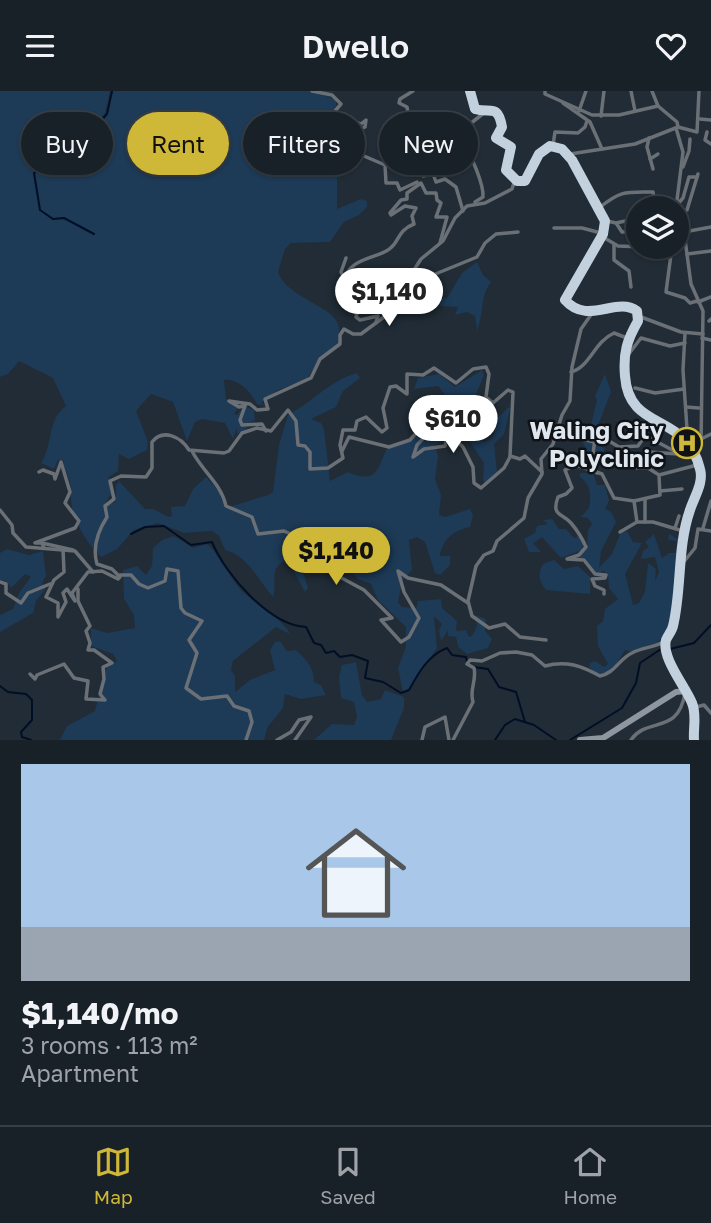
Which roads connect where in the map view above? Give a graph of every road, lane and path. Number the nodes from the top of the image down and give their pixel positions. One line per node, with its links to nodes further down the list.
1 (312, 91): 37 (street)
2 (413, 91): 15 (street)
3 (470, 91): 12 (highway)
4 (545, 91): 10 (street)
5 (586, 91): 13 (street)
6 (604, 91): 16 (street)
7 (631, 91): 14 (street)
8 (652, 91): 11 (street)
9 (699, 91): 18 (street)
10 (563, 103): 13 (street); 20 (street)
11 (657, 106): 14 (street); 21 (street)
12 (486, 110): 17 (street); 36 (highway)
13 (579, 111): 16 (street)
14 (635, 111): 16 (street)
15 (408, 112)
16 (601, 116)
17 (478, 117)
18 (700, 119): 19 (street); 22 (street)
19 (711, 120)
20 (587, 121): 27 (street); 28 (street)
21 (677, 127): 22 (street); 24 (street); 32 (street)
22 (699, 131): 23 (street)
23 (709, 133): 26 (street)
24 (649, 138): 28 (street); 31 (street)
25 (690, 139): 32 (street)
26 (711, 144)
27 (552, 146): 30 (highway); 36 (highway)
28 (602, 149): 30 (street)
29 (658, 154): 31 (street)
30 (568, 155): 41 (highway)
31 (650, 159): 33 (street)
32 (681, 168): 39 (street)
33 (653, 169)
34 (433, 175): 42 (street)
35 (478, 175): 40 (street)
36 (515, 179): 40 (street)
37 (423, 185): 52 (street); 61 (street)
38 (654, 196): 41 (street)
39 (678, 196)
40 (473, 204): 42 (street)
41 (600, 208): 45 (highway)
42 (463, 211): 52 (street)
43 (676, 211): 43 (street)
44 (626, 220): 45 (street)
45 (610, 222): 50 (street); 51 (highway)
46 (711, 227): 48 (street)
47 (554, 228): 51 (street)
48 (689, 230)
49 (518, 232): 60 (street)
50 (626, 232)
51 (602, 235): 53 (street); 65 (highway)
52 (440, 243): 60 (street)
53 (614, 244): 54 (street); 62 (street)
54 (626, 245)
55 (711, 251): 56 (street)
56 (689, 254)
57 (346, 258): 61 (street)
58 (670, 259): 64 (street)
59 (688, 259): 64 (street)
60 (418, 277): 69 (street)
61 (345, 280): 69 (street)
62 (631, 288)
63 (711, 297): 64 (street)
64 (697, 302): 67 (street)
65 (593, 311): 66 (highway); 76 (street)
66 (637, 314): 70 (street); 72 (highway)
67 (703, 321): 68 (street); 71 (street)
68 (710, 321)
69 (376, 322): 82 (street)
70 (685, 333): 71 (street); 74 (street)
71 (702, 336): 73 (street); 80 (street)
72 (627, 338): 75 (highway); 76 (street)
73 (711, 339)
74 (685, 343): 75 (street); 78 (street)
75 (624, 363): 85 (highway)
76 (571, 373): 81 (street)
77 (635, 388): 78 (street)
78 (684, 390): 79 (street)
79 (686, 407): 80 (street); 85 (street)
80 (699, 408): 87 (street)
81 (558, 427): 83 (street); 86 (street)
82 (266, 431): 89 (street); 90 (street)
83 (565, 433): 86 (street); 88 (street)
84 (711, 434): 87 (street)
85 (683, 436): 92 (highway)
86 (555, 437): 97 (street)
87 (701, 439): 92 (street)
88 (593, 442): 92 (street); 98 (street)
89 (192, 451): 119 (street); 124 (street)
90 (342, 451): 93 (street); 93 (street)
91 (649, 452): 92 (street)
92 (689, 454): 94 (highway)
93 (510, 456): 97 (street)
94 (699, 464): 99 (street); 113 (highway)
95 (643, 467): 99 (street)
96 (39, 472): 114 (street)
97 (542, 472): 124 (street)
98 (597, 473): 103 (street); 123 (street)
99 (659, 475): 101 (street)
100 (682, 489): 101 (street)
101 (660, 491): 102 (street)
102 (645, 500): 103 (street); 108 (street)
103 (634, 501): 107 (street)
104 (711, 501): 110 (street)
105 (0, 510): 114 (street)
106 (679, 516): 109 (street)
107 (637, 522): 108 (street); 112 (street)
108 (645, 522): 109 (street)
109 (675, 528): 113 (street)
110 (702, 528): 111 (street); 117 (street)
111 (711, 531)
112 (620, 532)
113 (686, 532): 117 (highway)
114 (43, 545): 115 (street); 116 (street)
115 (63, 549): 116 (street); 121 (street)
116 (75, 551): 118 (street)
117 (680, 565): 126 (highway)
118 (93, 572): 119 (street); 122 (street)
119 (120, 575): 131 (street)
120 (0, 582): 121 (street)
121 (51, 585): 122 (street)
122 (79, 588): 127 (street)
123 (604, 594)
124 (468, 603): 125 (street)
125 (546, 640)
126 (666, 641): 128 (highway); 135 (street)
127 (30, 674)
128 (685, 691): 129 (highway); 136 (street); 137 (street)
129 (694, 707): 130 (street); 138 (highway)
130 (711, 713)
131 (246, 740)
132 (278, 740): 133 (street)
133 (295, 740)
134 (422, 740): 135 (street)
135 (451, 740)
136 (580, 740)
137 (631, 740)
138 (694, 740)

